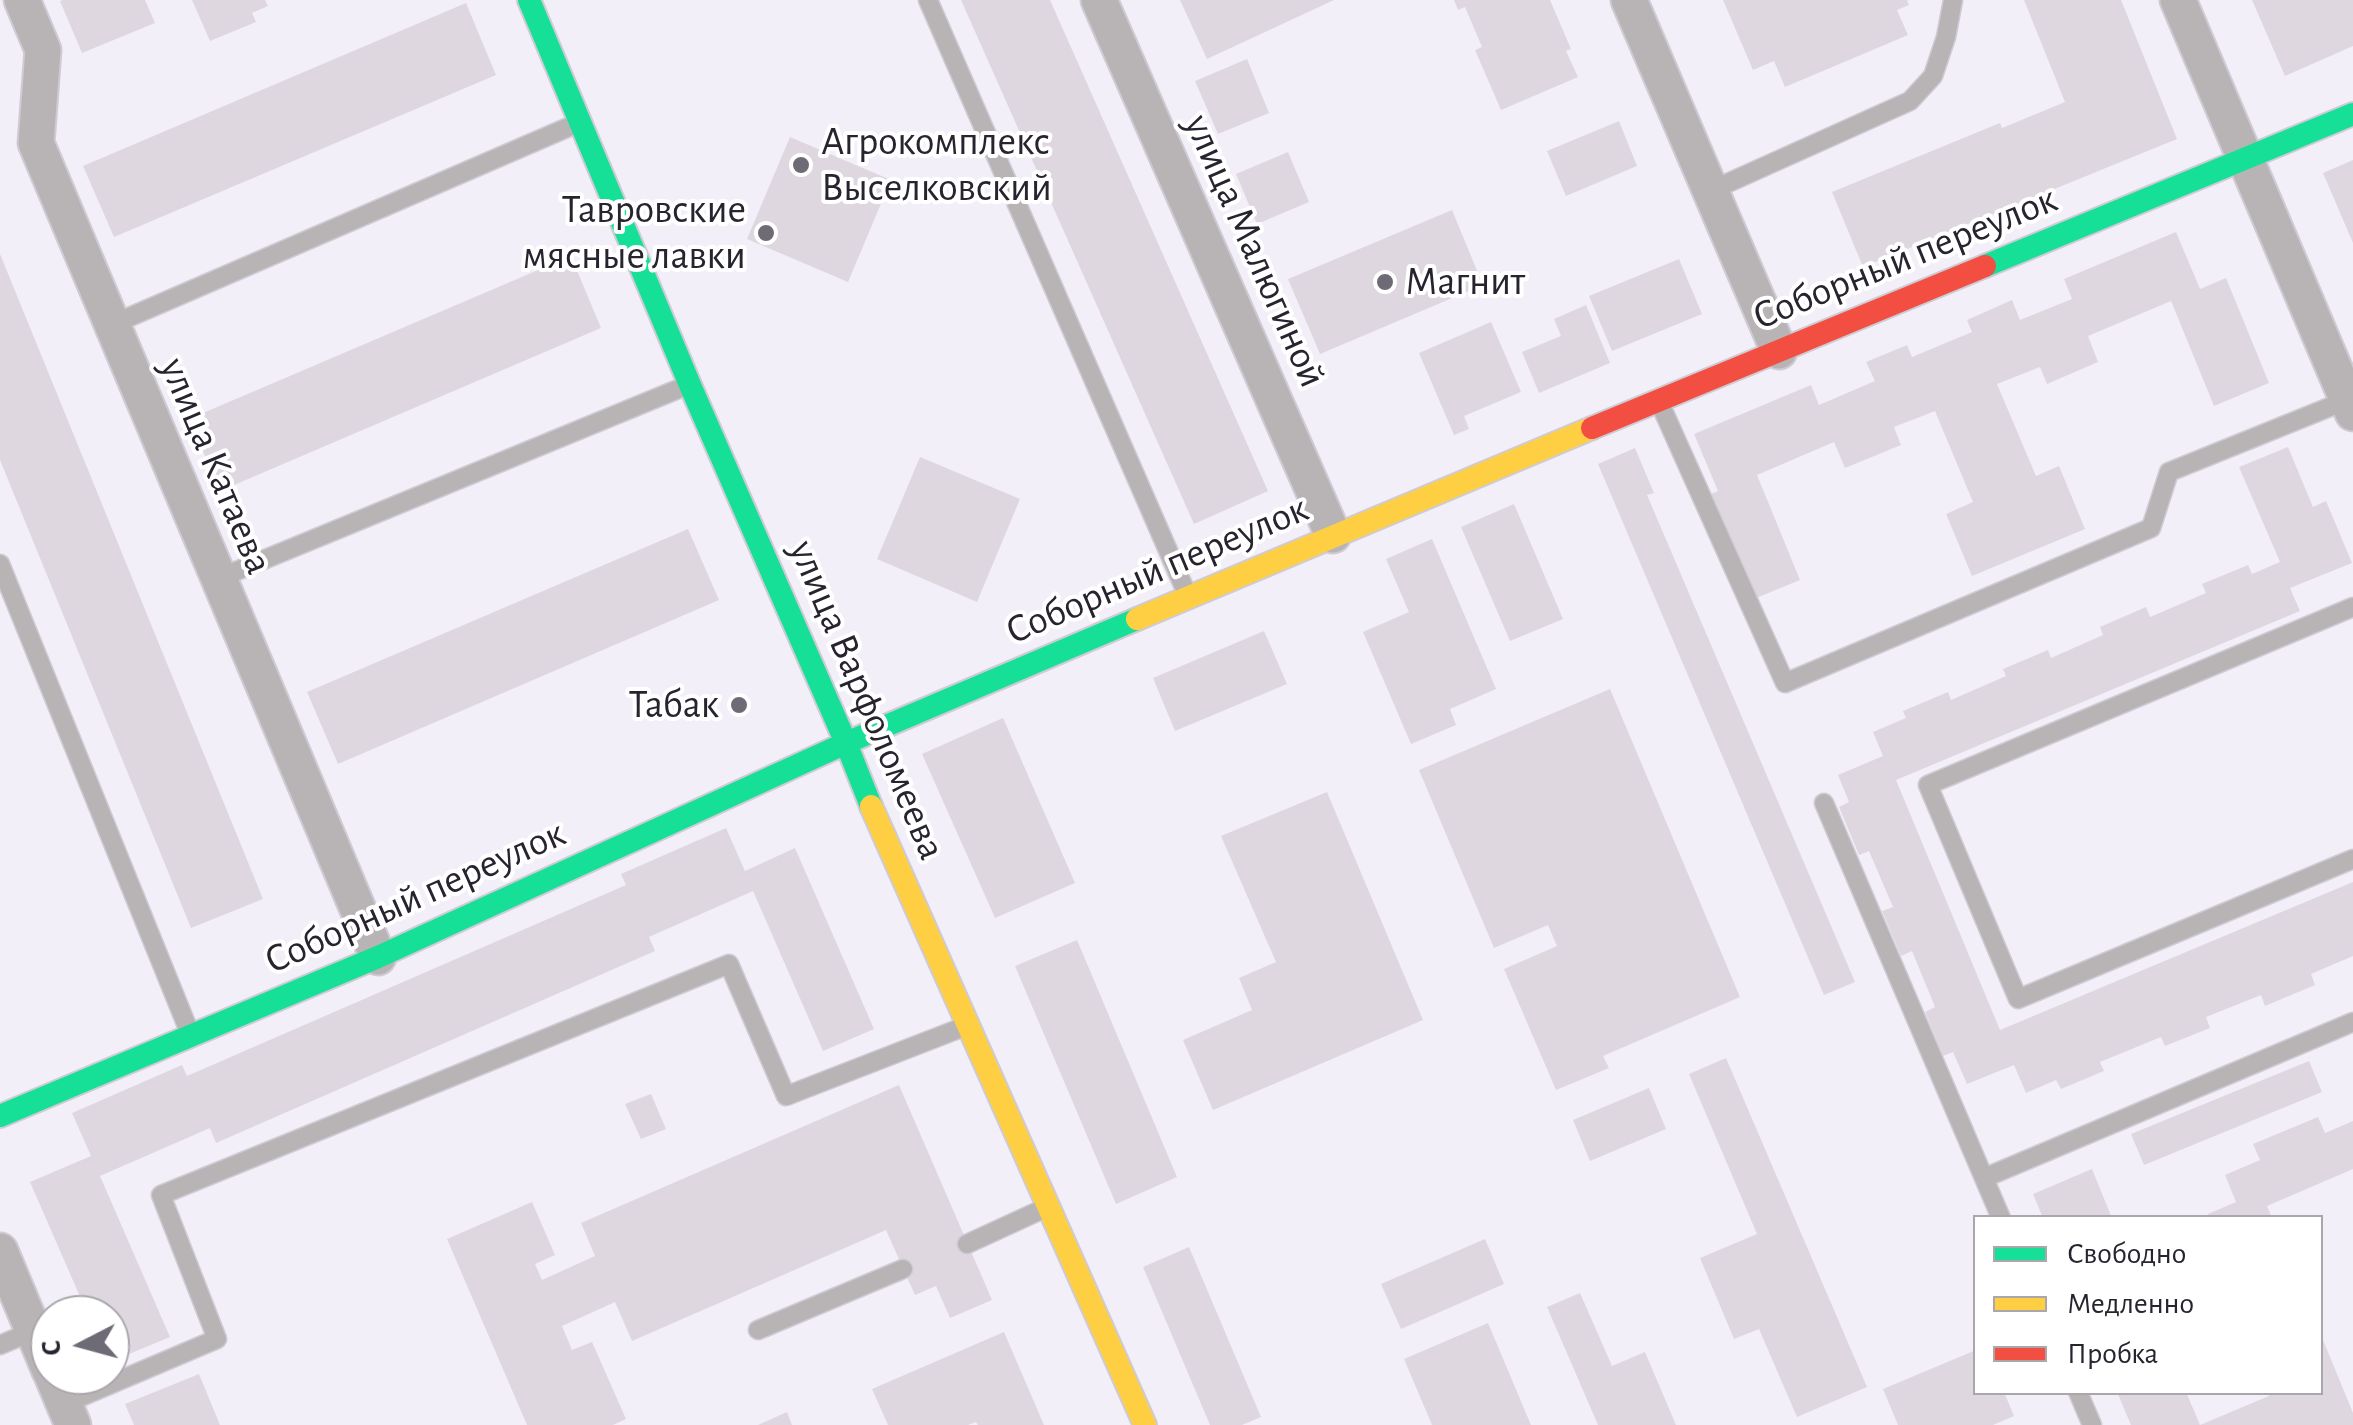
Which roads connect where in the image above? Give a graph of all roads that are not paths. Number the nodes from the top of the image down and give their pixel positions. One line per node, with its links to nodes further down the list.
1 (22, 0): 12 (street, улица Катаева)
2 (529, 0): 9 (street, улица Варфоломеева)
3 (928, 0): 20 (lane)
4 (1099, 0): 17 (street, улица Малюгиной)
5 (1629, 0): 11 (street)
6 (1953, 0): 11 (lane)
7 (2178, 0): 10 (street)
8 (2353, 114): 10 (street, Соборный переулок)
9 (579, 122): 12 (lane); 14 (street, улица Варфоломеева)
10 (2245, 159): 13 (street, Соборный переулок); 16 (street)
11 (1710, 190): 13 (street)
12 (111, 326): 19 (street, улица Катаева)
13 (1779, 351): 15 (street, Соборный переулок)
14 (690, 384): 19 (lane); 22 (street, улица Варфоломеева)
15 (1658, 400): 16 (lane); 17 (street, Соборный переулок)
16 (2350, 406)
17 (1333, 535): 20 (street, Соборный переулок)
18 (0, 564): 28 (lane)
19 (217, 579): 25 (street, улица Катаева)
20 (1189, 598): 22 (street, Соборный переулок)
21 (2353, 607): 24 (lane)
22 (846, 743): 25 (street, Соборный переулок); 27 (street, улица Варфоломеева)
23 (1824, 803): 30 (lane)
24 (2353, 859)
25 (378, 957): 28 (street, Соборный переулок)
26 (2353, 1022): 30 (lane)
27 (967, 1026): 31 (street, улица Варфоломеева); 40 (lane)
28 (191, 1036): 29 (street, Соборный переулок)
29 (0, 1116)
30 (1984, 1178): 32 (lane)
31 (1048, 1207): 33 (lane); 42 (street, улица Варфоломеева)
32 (2000, 1215)
33 (967, 1244)
34 (0, 1251): 36 (street)
35 (904, 1270): 37 (lane)
36 (30, 1324)
37 (758, 1330)
38 (30, 1332): 39 (lane)
39 (0, 1344)
40 (130, 1369)
41 (2079, 1395): 43 (lane)
42 (1145, 1425)
43 (2092, 1425)

